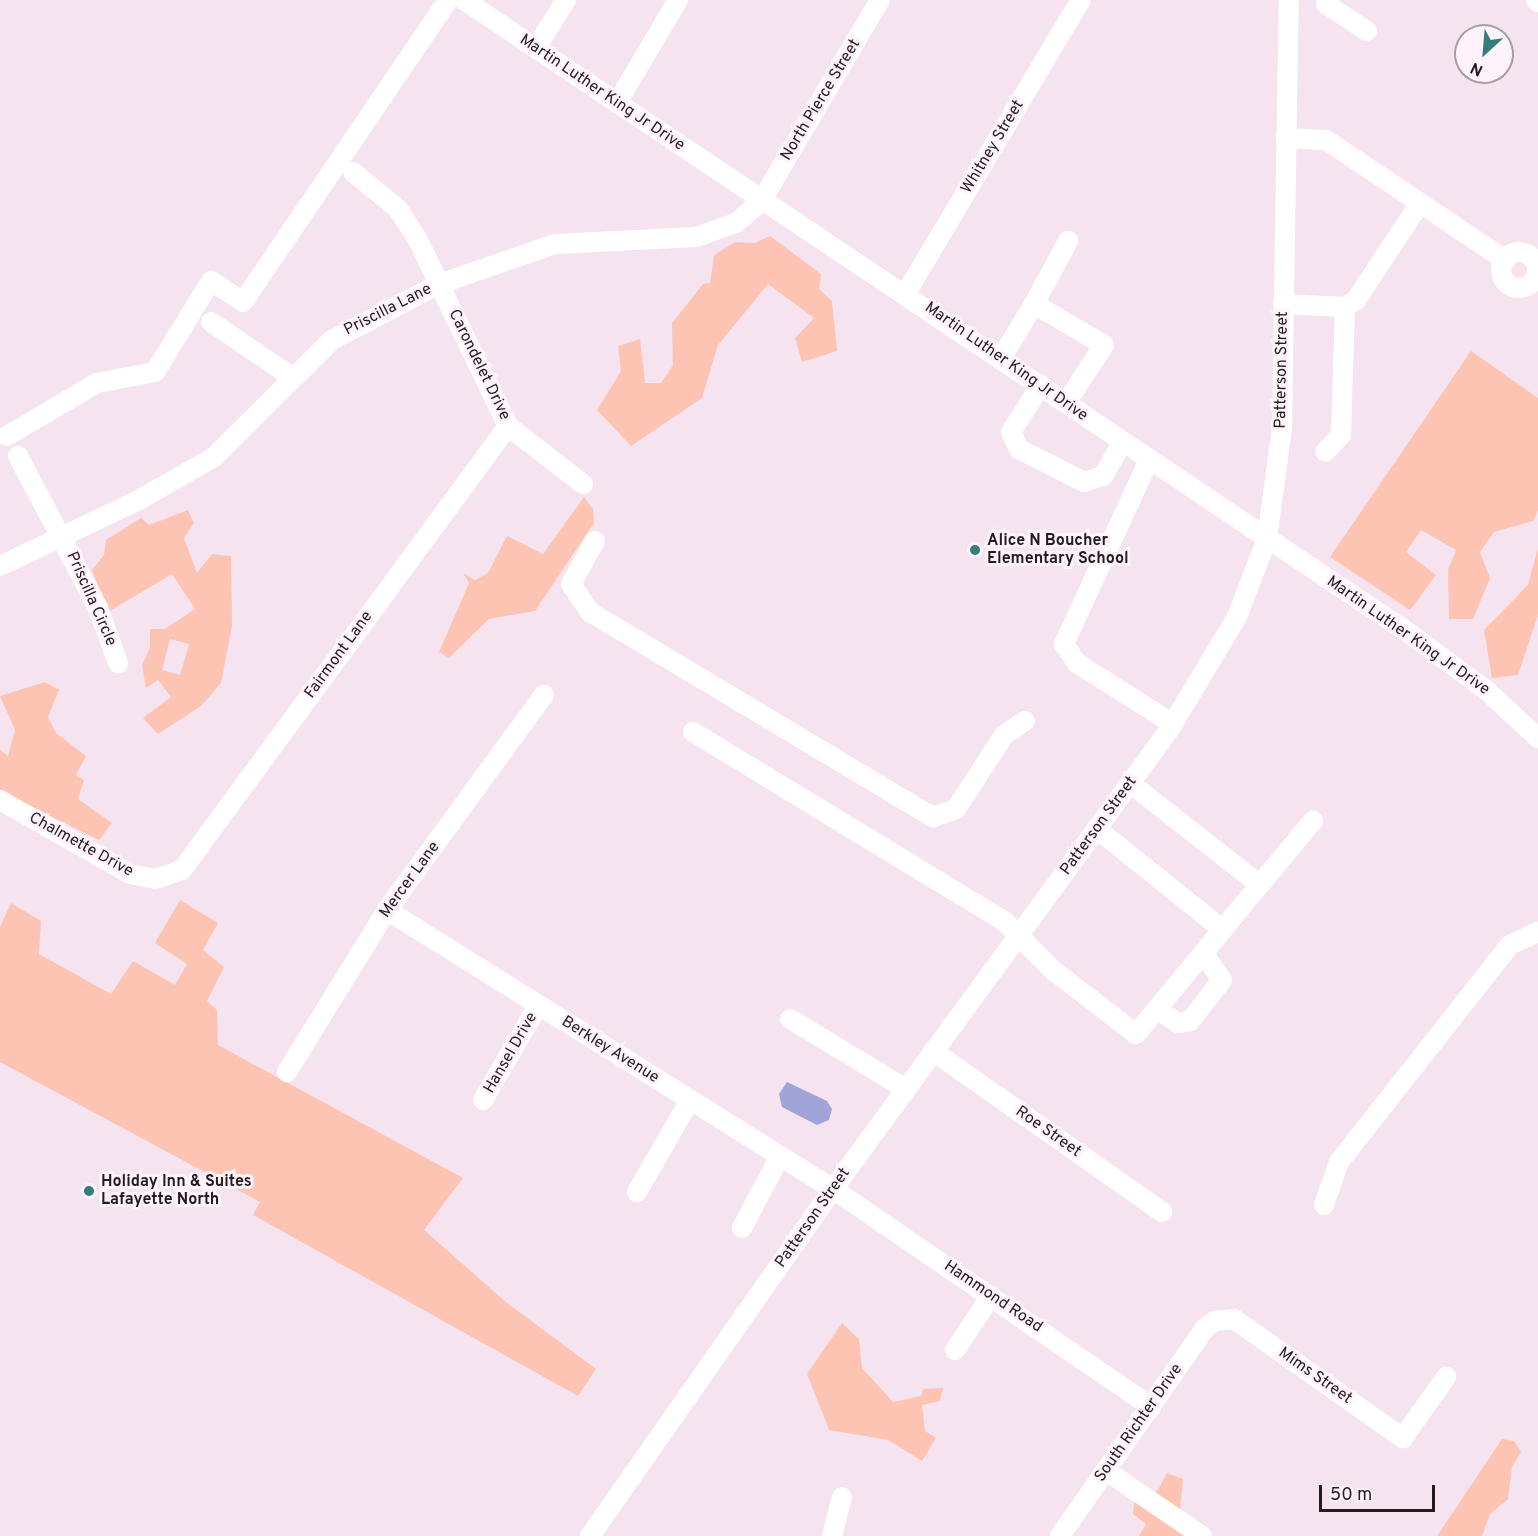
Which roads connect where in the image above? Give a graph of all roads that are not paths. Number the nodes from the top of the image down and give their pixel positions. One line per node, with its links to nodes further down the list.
1 (448, 0): 29 (street)
2 (464, 0): 10 (street, Martin Luther King Jr Drive)
3 (566, 0): 10 (street)
4 (678, 0): 11 (street)
5 (880, 0): 14 (street, North Pierce Street)
6 (1080, 0): 19 (street, Whitney Street)
7 (1289, 0): 12 (street, Patterson Street)
8 (1329, 0): 9 (street)
9 (1367, 31)
10 (536, 48): 11 (street, Martin Luther King Jr Drive)
11 (617, 103): 14 (street, Martin Luther King Jr Drive)
12 (1286, 138): 15 (street); 21 (street, Patterson Street)
13 (353, 172): 18 (street, Carondelet Drive)
14 (762, 200): 18 (street, Priscilla Lane); 19 (street, Martin Luther King Jr Drive)
15 (1420, 203): 17 (street); 22 (street)
16 (1068, 241): 20 (street)
17 (1535, 283)
18 (439, 284): 25 (street, Priscilla Lane); 28 (street, Carondelet Drive)
19 (906, 293): 24 (street, Martin Luther King Jr Drive)
20 (1034, 304): 24 (street); 27 (street)
21 (1283, 304): 22 (street); 36 (street, Patterson Street)
22 (1345, 307): 31 (street)
23 (211, 322): 25 (street)
24 (1002, 357): 26 (street, Martin Luther King Jr Drive)
25 (292, 377): 35 (street, Priscilla Lane)
26 (1041, 385): 27 (street, Martin Luther King Jr Drive); 30 (street)
27 (1066, 403): 30 (street, Martin Luther King Jr Drive)
28 (508, 426): 34 (street, Carondelet Drive); 49 (street, Fairmont Lane)
29 (7, 436)
30 (1123, 442): 33 (street, Martin Luther King Jr Drive)
31 (1325, 452)
32 (18, 456): 35 (street, Priscilla Circle)
33 (1149, 460): 36 (street, Martin Luther King Jr Drive); 42 (street)
34 (583, 484)
35 (63, 536): 38 (street, Priscilla Lane); 39 (street, Priscilla Circle)
36 (1267, 539): 42 (street, Patterson Street); 44 (street, Martin Luther King Jr Drive)
37 (595, 541): 41 (street)
38 (0, 566)
39 (118, 663)
40 (544, 695): 51 (street, Mercer Lane)
41 (1025, 722)
42 (1173, 724): 45 (street, Patterson Street)
43 (693, 732): 54 (street)
44 (1538, 738)
45 (1130, 783): 48 (street, Patterson Street); 50 (street)
46 (0, 800): 49 (street, Chalmette Drive)
47 (1313, 821): 50 (street)
48 (1096, 828): 52 (street); 54 (street, Patterson Street)
49 (164, 878)
50 (1260, 885): 52 (street)
51 (387, 910): 56 (street, Berkley Avenue); 60 (street, Mercer Lane)
52 (1222, 930): 55 (street)
53 (1538, 932): 67 (street)
54 (1018, 938): 57 (street); 59 (street, Patterson Street)
55 (1203, 953): 57 (street); 57 (street)
56 (538, 1005): 62 (street, Hansel Drive); 63 (street, Berkley Avenue)
57 (1157, 1009)
58 (790, 1019): 61 (street)
59 (933, 1052): 61 (street, Patterson Street); 68 (street, Roe Street)
60 (287, 1072)
61 (906, 1089): 65 (street, Patterson Street)
62 (483, 1100)
63 (690, 1100): 64 (street, Berkley Avenue); 66 (street)
64 (780, 1156): 65 (street, Berkley Avenue); 69 (street)
65 (834, 1189): 70 (street, Hammond Road); 77 (street, Patterson Street)
66 (637, 1192)
67 (1324, 1205)
68 (1162, 1212)
69 (742, 1228)
70 (991, 1296): 72 (street); 74 (street, Hammond Road)
71 (1224, 1318): 73 (street, Mims Street); 74 (street, South Richter Drive)
72 (955, 1350)
73 (1446, 1377)
74 (1151, 1407): 75 (street, South Richter Drive)
75 (1105, 1470): 79 (street, South Richter Drive); 80 (street)
76 (842, 1497): 78 (street)
77 (595, 1535)
78 (832, 1536)
79 (1060, 1536)
80 (1202, 1536)

